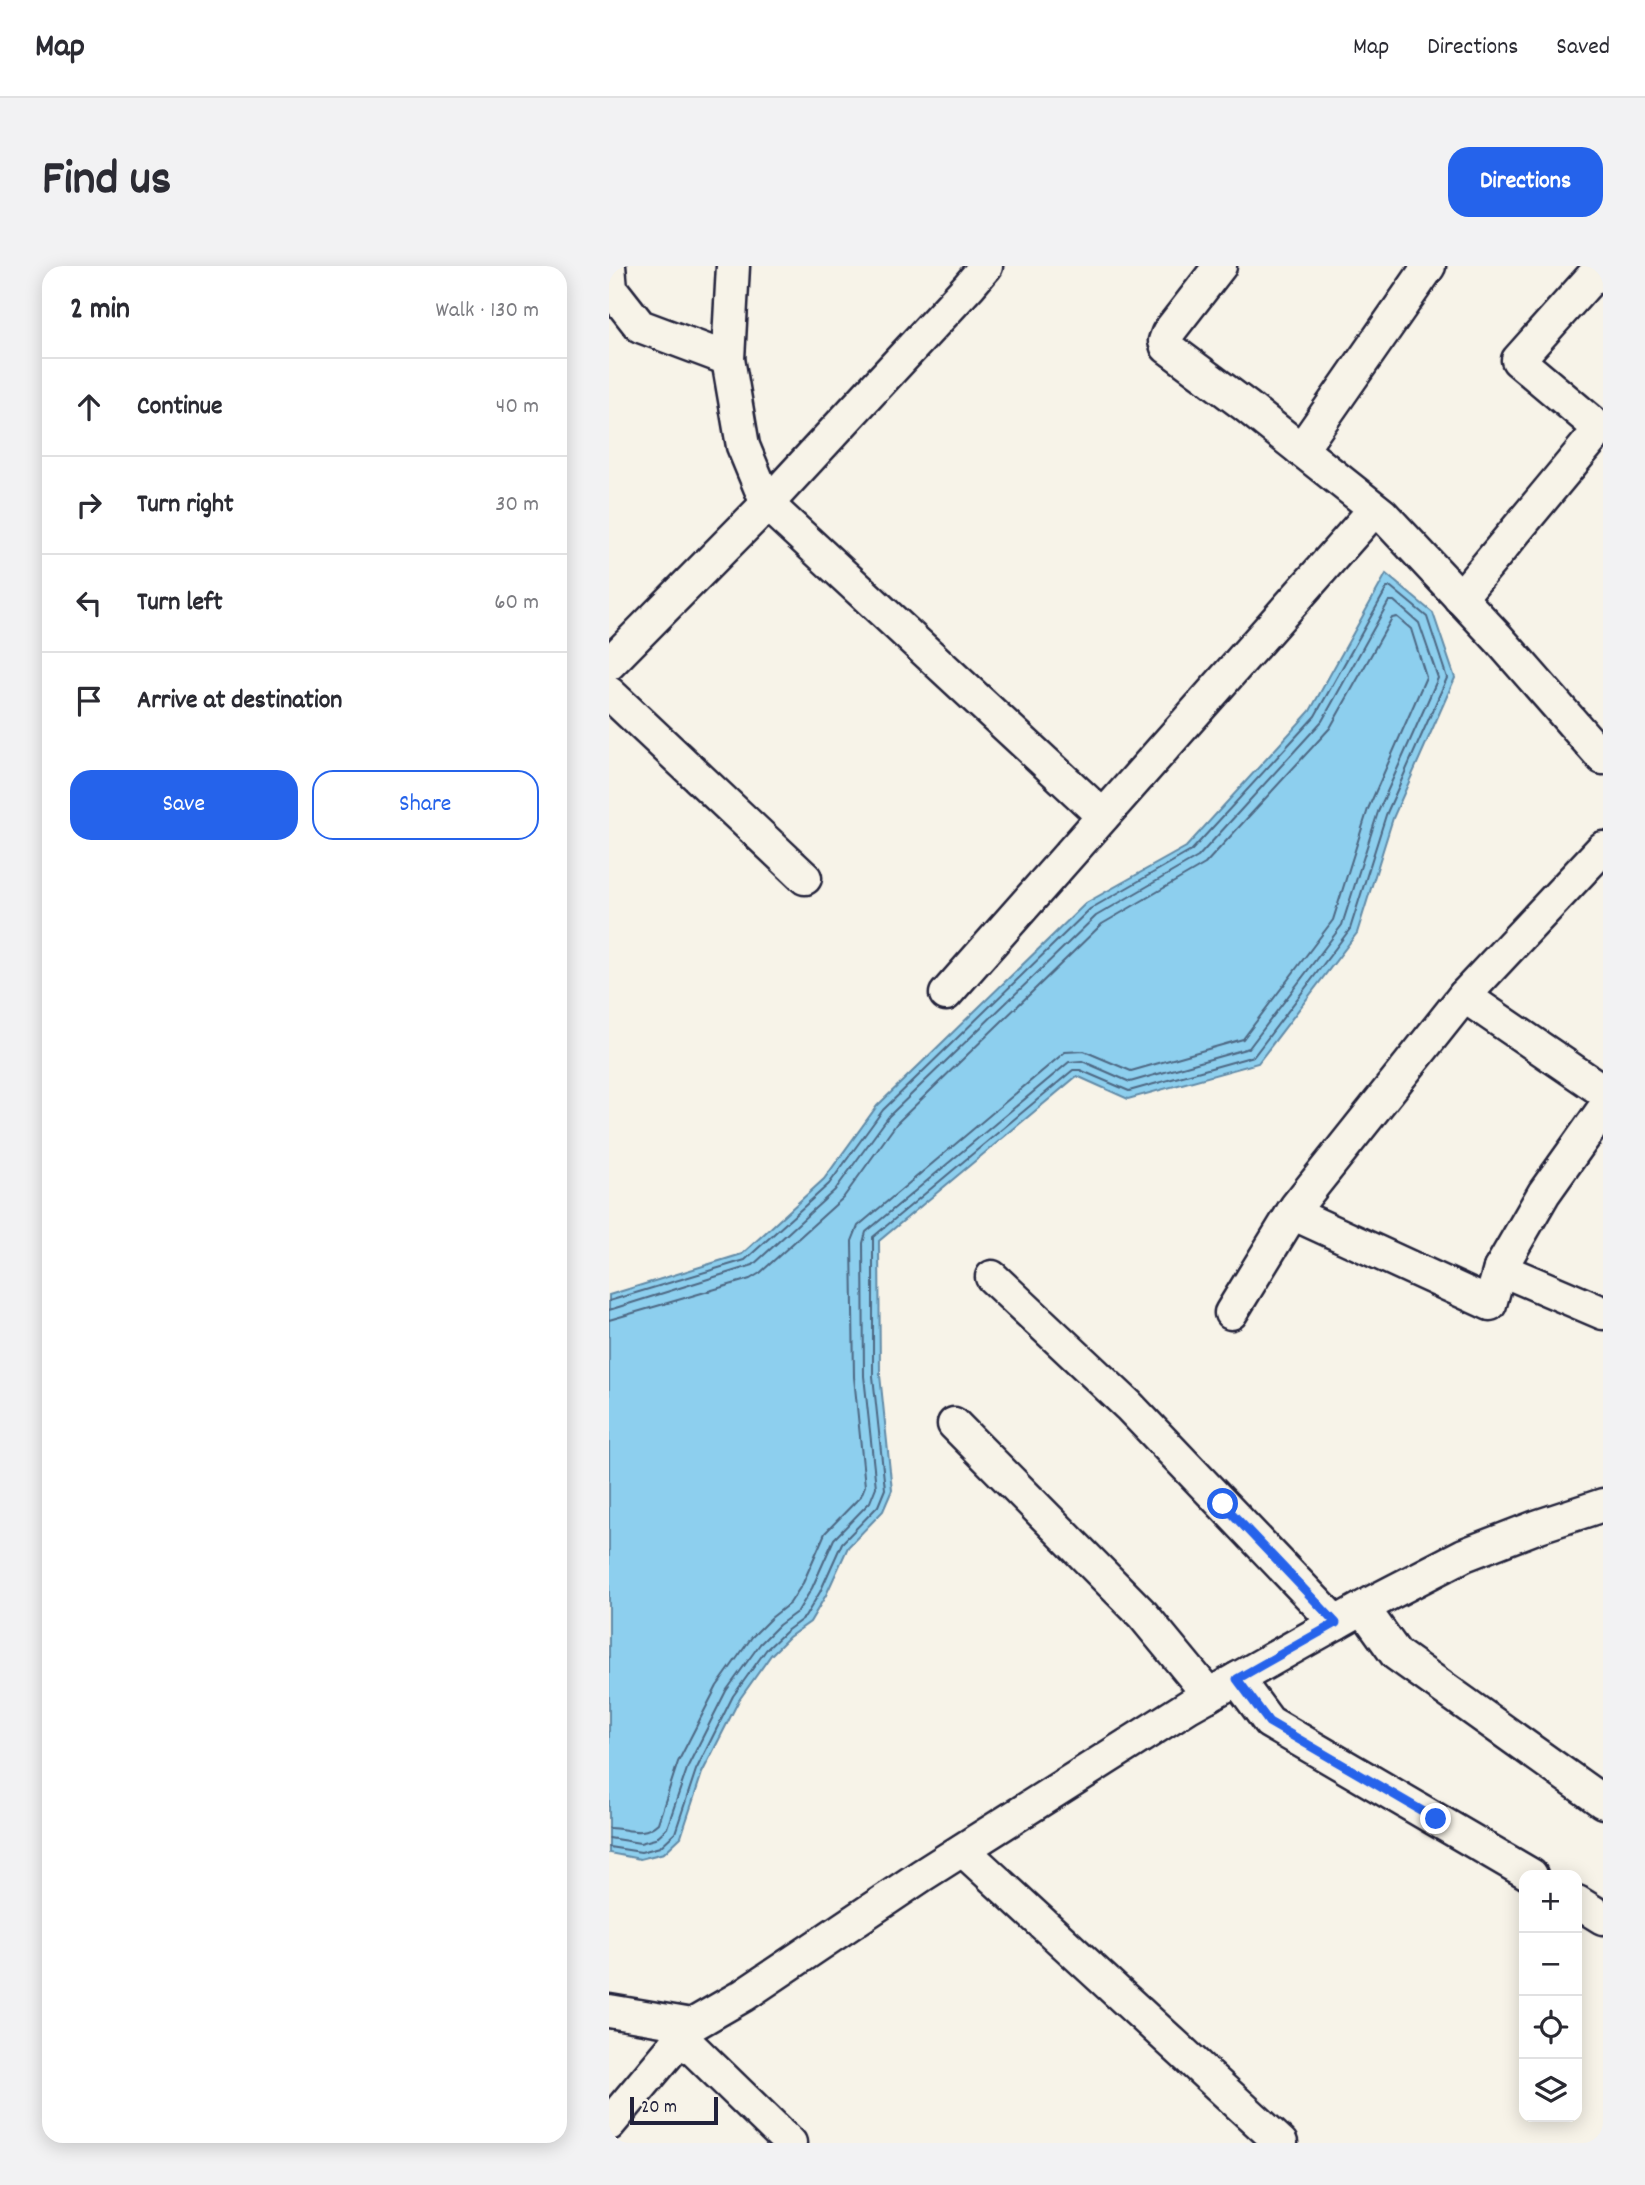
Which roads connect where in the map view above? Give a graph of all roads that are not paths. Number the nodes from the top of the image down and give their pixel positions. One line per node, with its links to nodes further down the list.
1 (609, 266): 7 (street)
2 (733, 266): 7 (street)
3 (986, 266): 9 (street)
4 (1220, 266): 8 (street)
5 (1429, 266): 8 (street)
6 (1602, 266): 11 (street)
7 (728, 359): 9 (street)
8 (1301, 450): 10 (street)
9 (767, 504): 12 (street); 15 (street)
10 (1375, 509): 11 (street); 15 (street)
11 (1461, 598): 14 (street)
12 (609, 664)
13 (609, 693): 17 (street)
14 (1603, 758)
15 (1103, 816): 18 (street)
16 (1603, 848): 19 (street)
17 (805, 878)
18 (946, 994)
19 (1464, 996): 20 (street); 22 (street)
20 (1603, 1091)
21 (1603, 1110): 23 (street)
22 (1292, 1213): 23 (street); 26 (street)
23 (1500, 1269): 25 (street)
24 (992, 1277): 30 (street)
25 (1603, 1312)
26 (1231, 1313)
27 (954, 1424): 32 (street)
28 (1603, 1506): 29 (street)
29 (1363, 1608): 30 (street); 33 (street)
30 (1336, 1623): 31 (street)
31 (1237, 1679): 32 (street); 35 (street)
32 (1209, 1695): 34 (street)
33 (1603, 1802)
34 (963, 1850): 39 (street); 42 (street)
35 (1522, 1870)
36 (1582, 1905): 37 (street)
37 (1603, 1917)
38 (609, 2011): 39 (street)
39 (686, 2031): 40 (street); 41 (street)
40 (609, 2124)
41 (790, 2143)
42 (1280, 2143)

